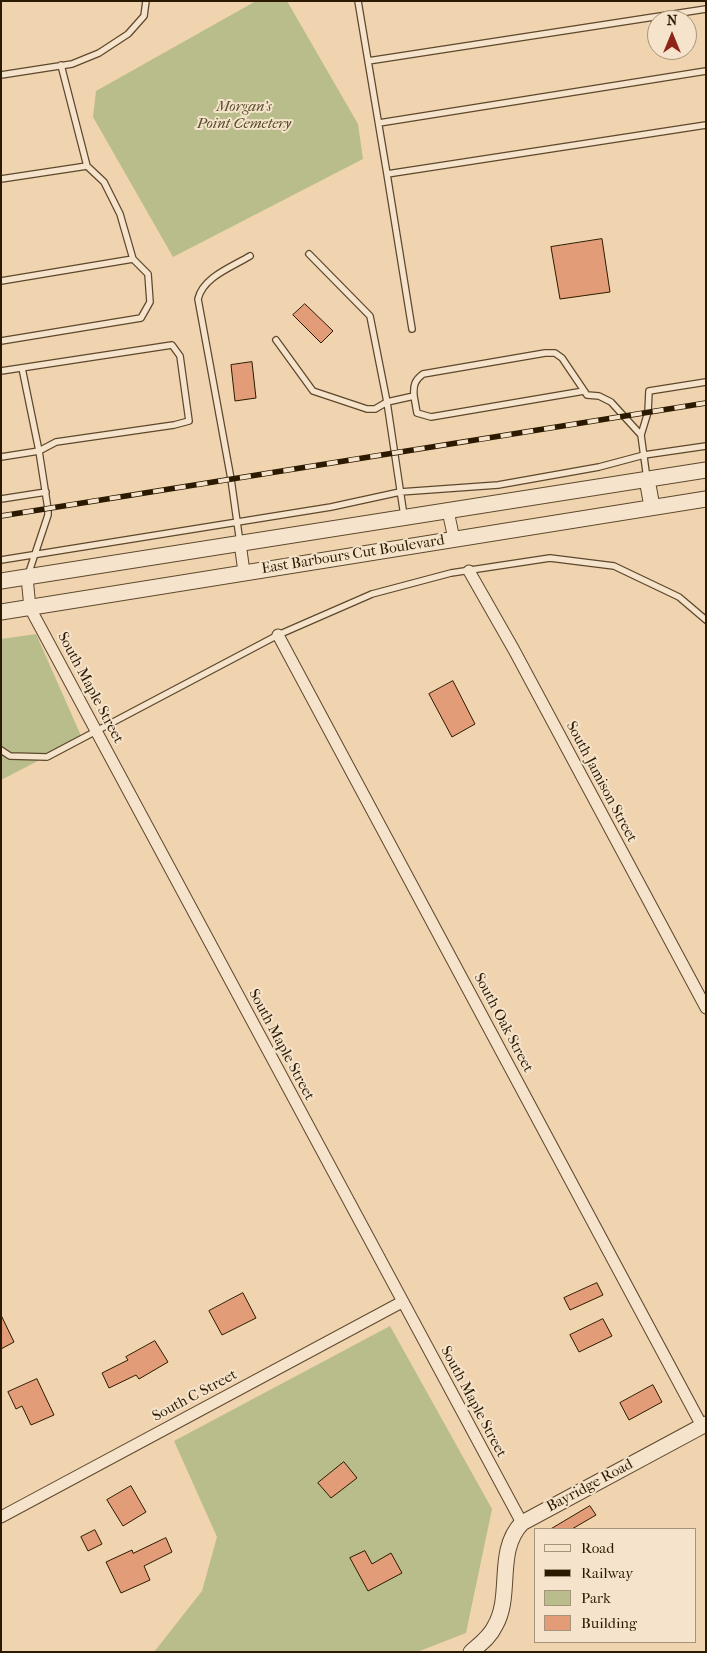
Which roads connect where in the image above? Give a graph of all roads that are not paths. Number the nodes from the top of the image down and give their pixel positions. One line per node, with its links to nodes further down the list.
1 (146, 1): 5 (lane)
2 (358, 1): 4 (lane)
3 (706, 9): 4 (lane)
4 (368, 61): 8 (lane)
5 (61, 66): 7 (lane); 10 (lane)
6 (706, 71): 8 (lane)
7 (1, 75)
8 (379, 123): 11 (lane)
9 (706, 125): 11 (lane)
10 (88, 166): 12 (lane); 15 (lane)
11 (388, 174): 17 (lane)
12 (1, 179)
13 (308, 254): 25 (lane)
14 (250, 256): 40 (lane)
15 (133, 259): 16 (lane); 19 (lane)
16 (1, 281)
17 (412, 329)
18 (276, 340): 25 (lane)
19 (1, 341)
20 (22, 368): 21 (lane); 28 (lane); 28 (lane)
21 (1, 371)
22 (706, 382): 26 (lane)
23 (584, 391): 24 (lane); 24 (lane); 26 (lane)
24 (414, 396): 25 (lane)
25 (387, 402): 34 (lane)
26 (641, 435): 29 (lane)
27 (706, 446): 29 (lane)
28 (39, 451): 30 (lane); 33 (lane)
29 (644, 455): 32 (lane); 34 (lane)
30 (1, 457)
31 (706, 470): 32 (street, East Barbours Cut Boulevard)
32 (647, 478): 37 (street); 38 (street, East Barbours Cut Boulevard)
33 (46, 492): 35 (lane); 43 (lane)
34 (400, 492): 39 (lane); 40 (lane)
35 (1, 499)
36 (706, 499): 37 (street, East Barbours Cut Boulevard)
37 (652, 507): 41 (street, East Barbours Cut Boulevard)
38 (448, 511): 39 (street, East Barbours Cut Boulevard); 41 (street)
39 (404, 517): 42 (street, East Barbours Cut Boulevard)
40 (237, 522): 42 (lane); 43 (lane)
41 (454, 539): 46 (street, East Barbours Cut Boulevard)
42 (240, 543): 46 (street); 47 (street, East Barbours Cut Boulevard)
43 (35, 554): 44 (lane); 47 (lane)
44 (1, 560)
45 (469, 571): 51 (lane); 52 (lane); 55 (street, South Jamison Street)
46 (244, 572): 49 (street, East Barbours Cut Boulevard)
47 (27, 577): 48 (street, East Barbours Cut Boulevard); 49 (street, South Maple Street)
48 (1, 581)
49 (30, 608): 50 (street, East Barbours Cut Boulevard); 53 (street, South Maple Street)
50 (1, 612)
51 (706, 620)
52 (278, 635): 53 (lane); 57 (street, South Oak Street)
53 (96, 731): 54 (lane); 56 (street, South Maple Street)
54 (1, 750)
55 (706, 1008)
56 (402, 1302): 58 (street, South C Street); 59 (street, South Maple Street)
57 (704, 1425): 59 (street, Bayridge Road)
58 (1, 1517)
59 (522, 1523): 60 (street)
60 (471, 1652)

